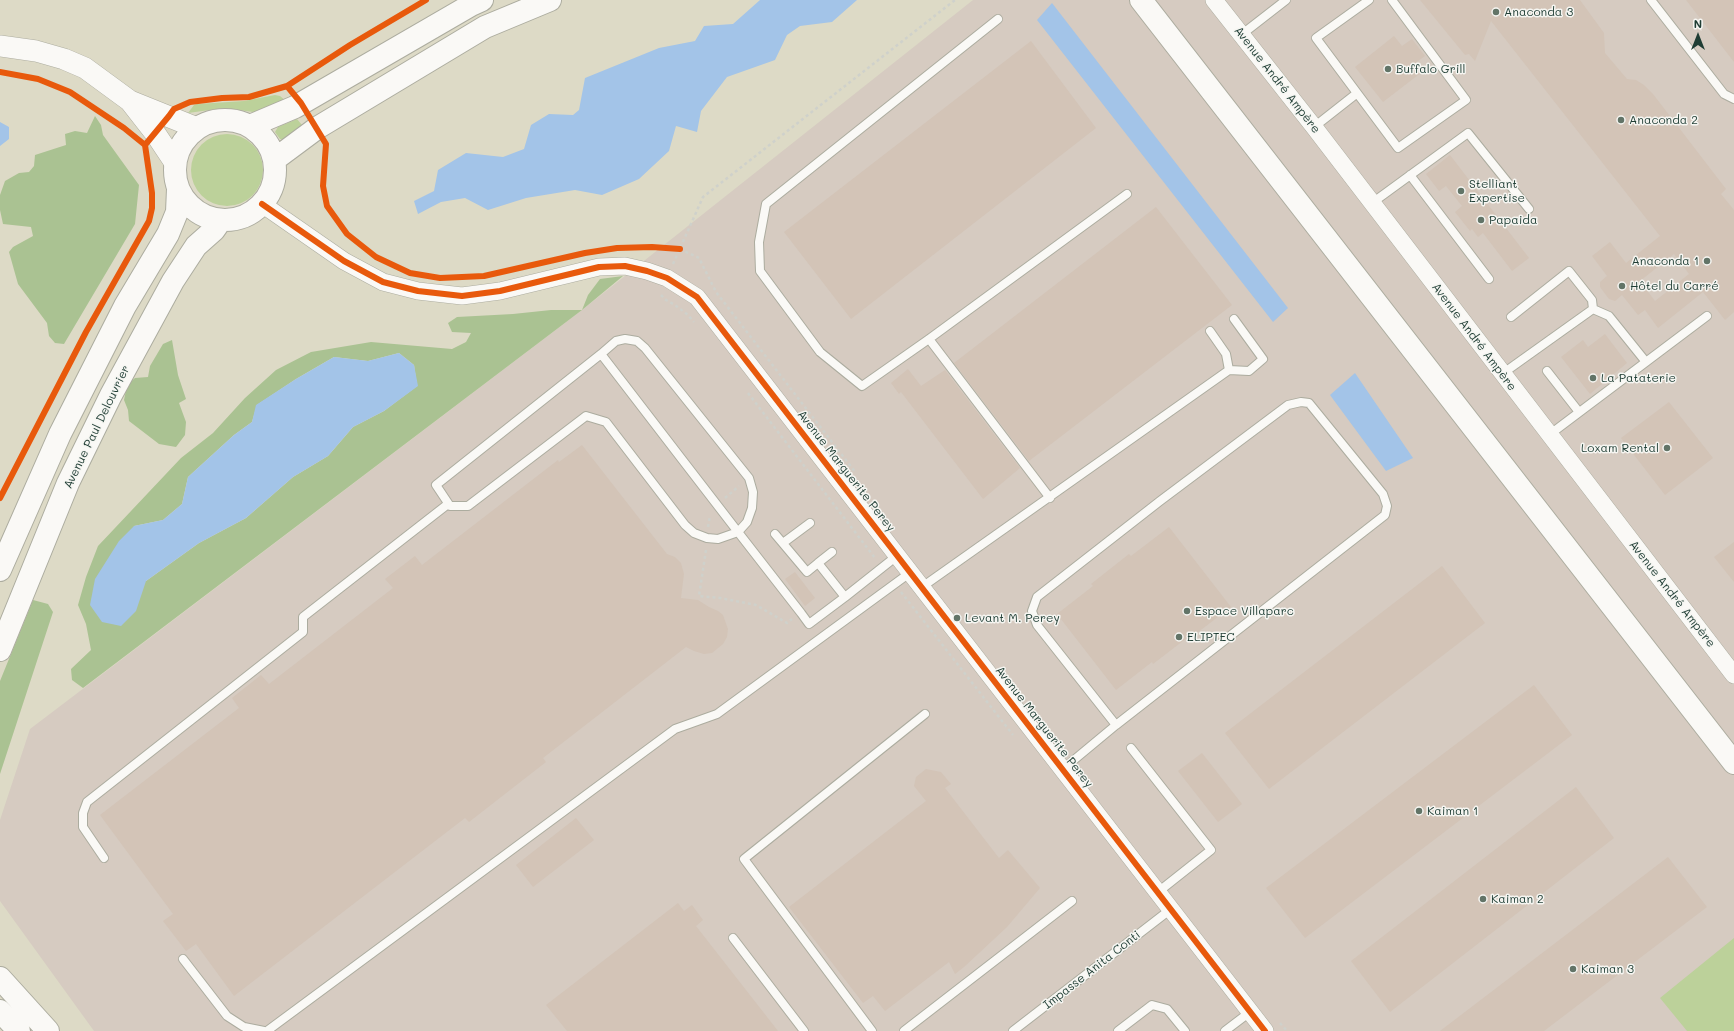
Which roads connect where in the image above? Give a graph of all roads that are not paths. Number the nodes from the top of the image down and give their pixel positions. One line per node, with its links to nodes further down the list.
1 (482, 0): 15 (main road)
2 (550, 0): 18 (main road)
3 (1141, 0): 59 (main road)
4 (1214, 0): 10 (street, Avenue André Ampère)
5 (1284, 0): 10 (lane)
6 (1370, 0): 12 (lane)
7 (1392, 0): 12 (lane)
8 (1651, 0): 13 (lane)
9 (998, 19): 33 (lane)
10 (1241, 35): 16 (street, Avenue André Ampère)
11 (0, 46): 14 (street)
12 (1356, 94): 16 (lane)
13 (1734, 99)
14 (130, 101): 17 (street); 19 (street)
15 (250, 126): 17 (main road); 18 (main road)
16 (1314, 127): 24 (street, Avenue André Ampère)
17 (197, 128): 19 (main road)
18 (274, 160): 23 (main road)
19 (175, 163): 21 (main road)
20 (1410, 175): 24 (lane); 25 (lane); 27 (lane)
21 (178, 188): 26 (main road); 50 (main road)
22 (1126, 194): 33 (lane)
23 (262, 204): 26 (main road); 48 (street, Avenue Marguerite Perey)
24 (1372, 204): 38 (street, Avenue André Ampère)
25 (1528, 209)
26 (221, 220): 54 (main road, Avenue Paul Delouvrier)
27 (1489, 279)
28 (1593, 309): 29 (lane); 35 (lane); 38 (lane)
29 (1511, 316)
30 (1707, 316): 35 (lane)
31 (1234, 319): 36 (lane)
32 (1210, 331): 36 (lane)
33 (929, 339): 41 (lane)
34 (601, 354): 42 (lane); 44 (lane); 44 (lane)
35 (1646, 362): 39 (lane)
36 (1229, 370): 41 (lane)
37 (1547, 371): 39 (lane)
38 (1502, 374): 40 (street, Avenue André Ampère)
39 (1579, 412): 40 (lane)
40 (1549, 435): 55 (street, Avenue André Ampère)
41 (1050, 498): 52 (lane)
42 (448, 504): 44 (lane); 61 (lane)
43 (810, 523): 46 (lane)
44 (738, 532): 53 (lane)
45 (775, 534): 46 (lane)
46 (783, 543): 49 (lane)
47 (832, 552): 49 (lane)
48 (898, 555): 51 (street, Avenue Marguerite Perey); 53 (lane)
49 (818, 563): 53 (lane)
50 (0, 570)
51 (911, 572): 52 (street, Avenue Marguerite Perey); 73 (lane)
52 (922, 587): 60 (street, Avenue Marguerite Perey)
53 (845, 597)
54 (0, 650)
55 (1734, 675)
56 (925, 714): 75 (lane)
57 (1116, 725): 57 (lane); 60 (lane)
58 (1131, 748): 62 (lane)
59 (1734, 763)
60 (1063, 769): 62 (street, Avenue Marguerite Perey)
61 (104, 858)
62 (1158, 892): 64 (street, Avenue Marguerite Perey)
63 (1072, 901): 76 (lane)
64 (1171, 909): 69 (street, Avenue Marguerite Perey); 77 (lane, Impasse Anita Conti)
65 (732, 938): 74 (lane)
66 (183, 960): 72 (lane)
67 (0, 978): 71 (main road)
68 (0, 1011): 70 (main road)
69 (1250, 1012): 80 (lane); 81 (street, Avenue Marguerite Perey)
70 (19, 1031)
71 (48, 1031)
72 (264, 1031)
73 (267, 1031)
74 (804, 1031)
75 (872, 1031)
76 (904, 1031)
77 (1013, 1031)
78 (1118, 1031): 79 (lane)
79 (1185, 1031)
80 (1225, 1031)
81 (1265, 1031)

